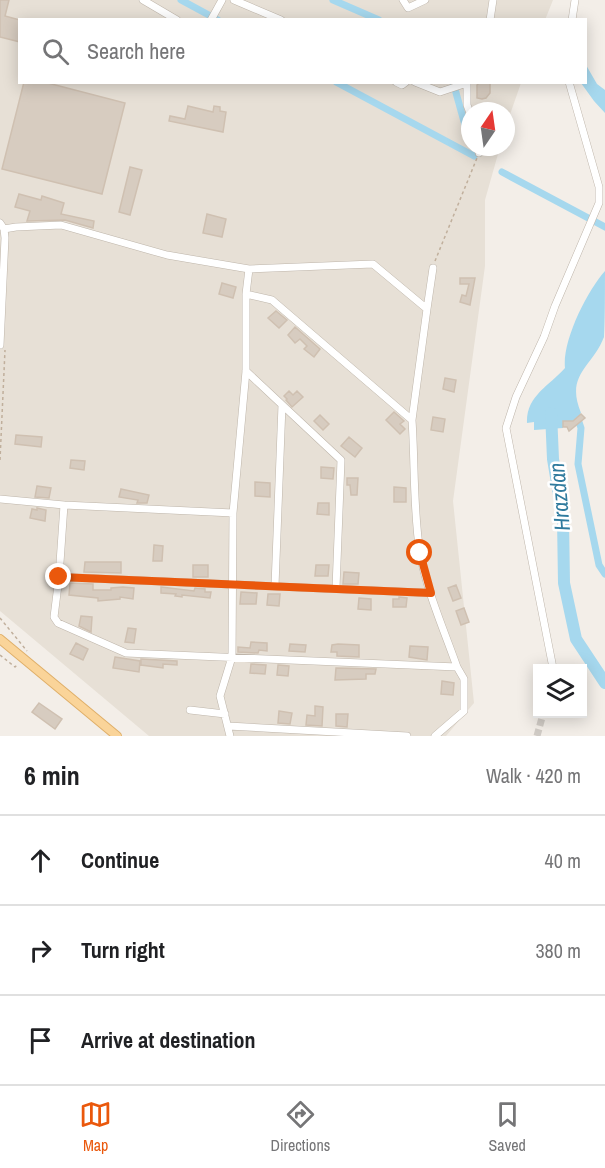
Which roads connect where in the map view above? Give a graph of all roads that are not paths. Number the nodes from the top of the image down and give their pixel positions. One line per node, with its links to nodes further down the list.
1 (143, 0): 8 (street)
2 (222, 0): 9 (street)
3 (234, 0): 10 (street)
4 (403, 0): 5 (street)
5 (425, 0)
6 (493, 0): 11 (street)
7 (575, 0): 12 (street)
8 (174, 18)
9 (212, 18)
10 (275, 18)
11 (490, 18)
12 (572, 18)
13 (420, 84): 14 (street)
14 (464, 84)
15 (467, 84): 17 (street)
16 (570, 84): 37 (street)
17 (467, 102)
18 (2, 226): 20 (street); 23 (street)
19 (433, 268): 22 (street)
20 (249, 269): 21 (street); 22 (street)
21 (246, 294): 24 (street); 26 (street)
22 (427, 309): 26 (street)
23 (0, 345)
24 (246, 371): 25 (street); 29 (street)
25 (282, 405): 32 (street); 33 (street)
26 (412, 420): 34 (street)
27 (0, 499): 28 (street)
28 (64, 505): 29 (street); 30 (street)
29 (232, 513): 31 (street)
30 (59, 577): 31 (street); 36 (street)
31 (232, 586): 32 (street); 36 (street)
32 (275, 586): 33 (street)
33 (336, 588): 34 (street)
34 (431, 593): 38 (street)
35 (0, 639): 42 (main road)
36 (232, 657): 38 (street); 40 (street)
37 (552, 664)
38 (457, 667): 45 (street)
39 (190, 710): 40 (street)
40 (225, 714): 41 (street)
41 (228, 726): 43 (street); 44 (street)
42 (117, 736)
43 (230, 736)
44 (406, 736)
45 (435, 736)

